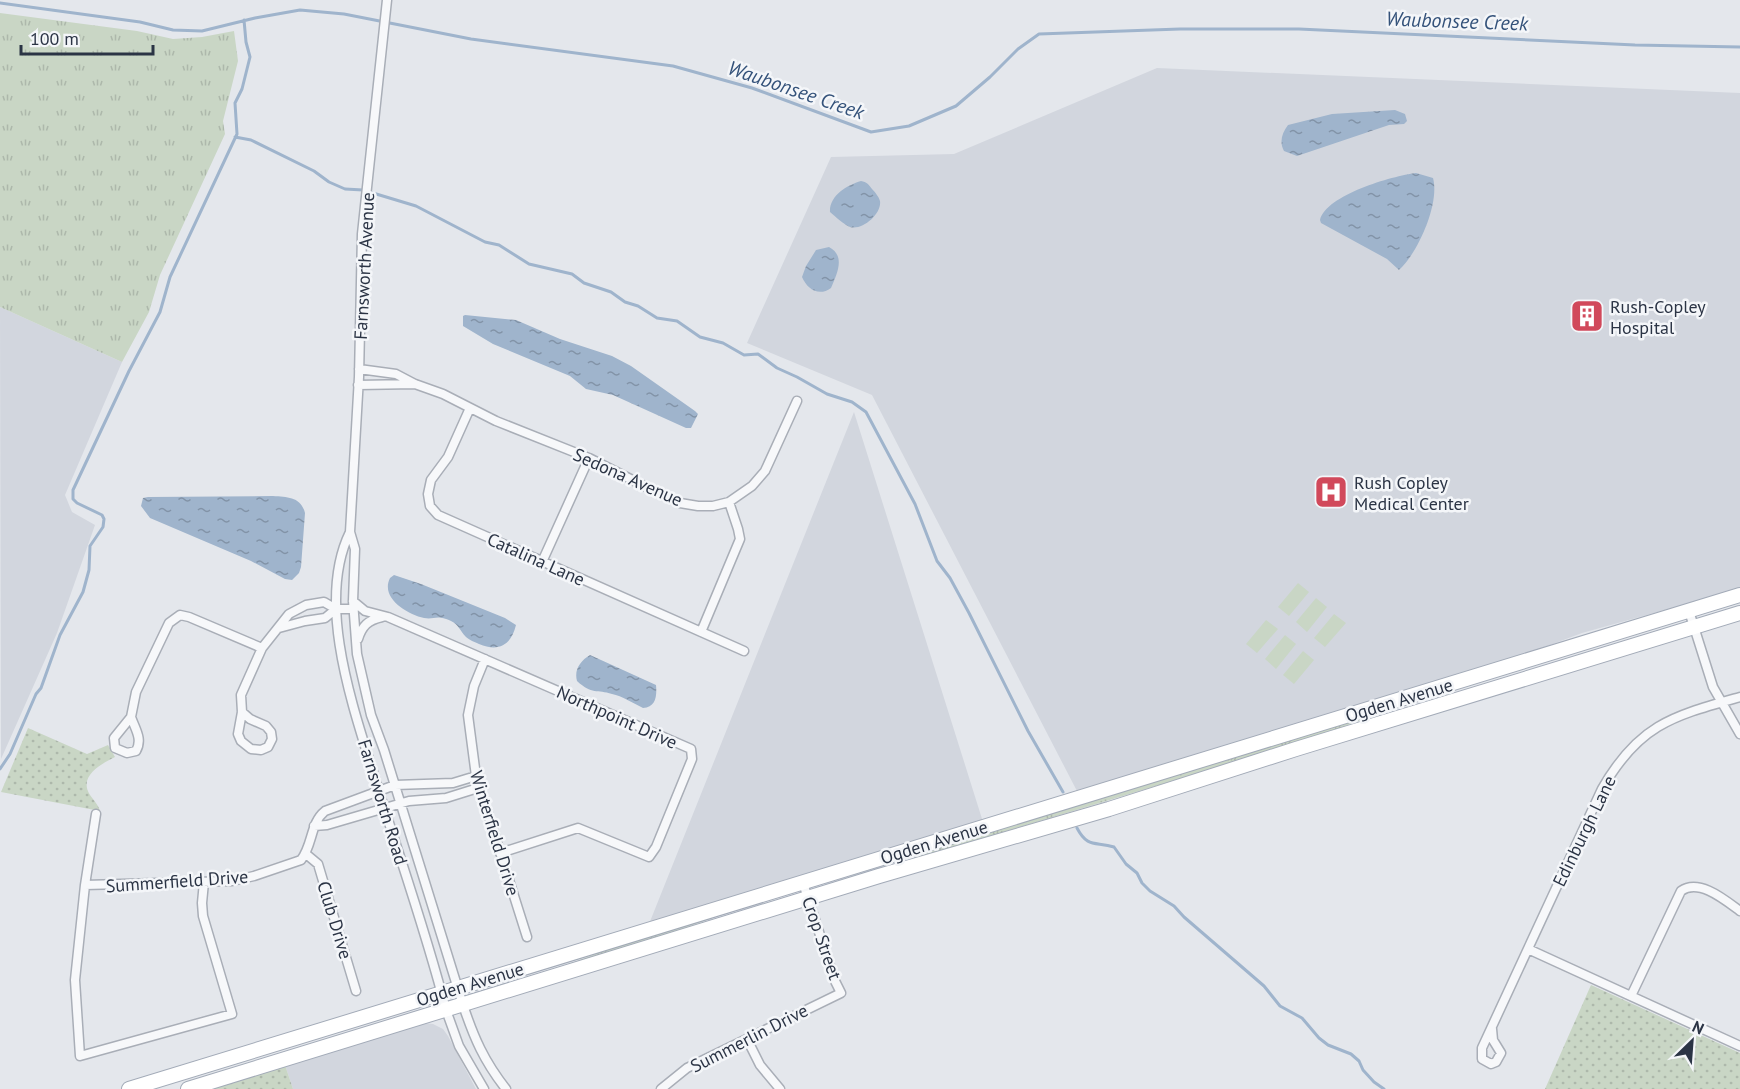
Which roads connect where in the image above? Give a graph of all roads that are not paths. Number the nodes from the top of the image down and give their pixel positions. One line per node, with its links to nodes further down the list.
1 (387, 0): 2 (street, Farnsworth Avenue)
2 (359, 369): 3 (street, Sedona Avenue); 4 (street, Farnsworth Avenue)
3 (415, 384): 4 (street, Sedona Avenue); 6 (street, Sedona Avenue)
4 (358, 385): 9 (street, Farnsworth Avenue)
5 (797, 401): 8 (street)
6 (470, 408): 7 (street, Sedona Avenue); 10 (street, Catalina Lane)
7 (589, 458): 8 (street, Sedona Avenue); 10 (street)
8 (729, 502): 19 (street)
9 (350, 532): 12 (street, Farnsworth Avenue); 13 (street, Farnsworth Avenue)
10 (542, 562): 19 (street, Catalina Lane)
11 (1740, 595): 14 (main road, Ogden Avenue)
12 (354, 605): 13 (street); 16 (street, Northpoint Drive); 20 (street, Farnsworth Road)
13 (336, 609): 17 (street); 17 (street); 32 (street, Farnsworth Road)
14 (1689, 611): 18 (street); 40 (main road, Ogden Avenue)
15 (1740, 614): 18 (main road, Ogden Avenue)
16 (388, 617): 20 (street); 23 (street, Northpoint Drive)
17 (279, 628): 21 (street)
18 (1694, 628): 25 (street); 42 (main road, Ogden Avenue)
19 (700, 632): 22 (street, Catalina Lane)
20 (356, 644): 30 (street, Farnsworth Road)
21 (262, 648): 26 (street); 27 (street)
22 (744, 651)
23 (485, 659): 29 (street, Winterfield Drive); 37 (street, Northpoint Drive)
24 (1740, 697): 25 (street, Edinburgh Lane)
25 (1720, 702): 28 (street); 45 (street, Edinburgh Lane)
26 (242, 712): 26 (street)
27 (130, 717)
28 (1740, 734)
29 (476, 776): 30 (street); 31 (street, Winterfield Drive)
30 (395, 785): 32 (street); 33 (street, Farnsworth Road)
31 (478, 788): 33 (street); 37 (street, Winterfield Drive)
32 (379, 791): 34 (street, Farnsworth Road); 36 (street)
33 (400, 804): 34 (street); 46 (street, Farnsworth Road)
34 (384, 807): 36 (street); 48 (street, Farnsworth Road)
35 (96, 814): 41 (street)
36 (314, 826): 38 (street)
37 (500, 853): 44 (street, Winterfield Drive)
38 (306, 854): 39 (street, Summerfield Drive); 47 (street, Club Drive)
39 (204, 882): 41 (street, Summerfield Drive); 41 (street)
40 (803, 883): 42 (street, Crop Street); 46 (main road, Ogden Avenue)
41 (85, 885)
42 (808, 898): 49 (street, Crop Street); 51 (main road, Ogden Avenue)
43 (1740, 911): 50 (street)
44 (527, 937)
45 (1528, 949): 50 (street); 53 (street, Edinburgh Lane)
46 (458, 987): 48 (main road, Ogden Avenue); 51 (street)
47 (356, 991)
48 (441, 992): 52 (street); 56 (main road, Ogden Avenue)
49 (841, 993): 54 (street, Summerlin Drive)
50 (1631, 996): 55 (street)
51 (462, 1005): 52 (main road, Ogden Avenue); 59 (street)
52 (446, 1010): 57 (main road, Ogden Avenue); 58 (street)
53 (1492, 1029)
54 (747, 1039): 60 (street, Summerlin Drive); 61 (street)
55 (1740, 1046)
56 (129, 1089)
57 (188, 1089)
58 (484, 1089)
59 (506, 1089)
60 (661, 1089)
61 (780, 1089)

